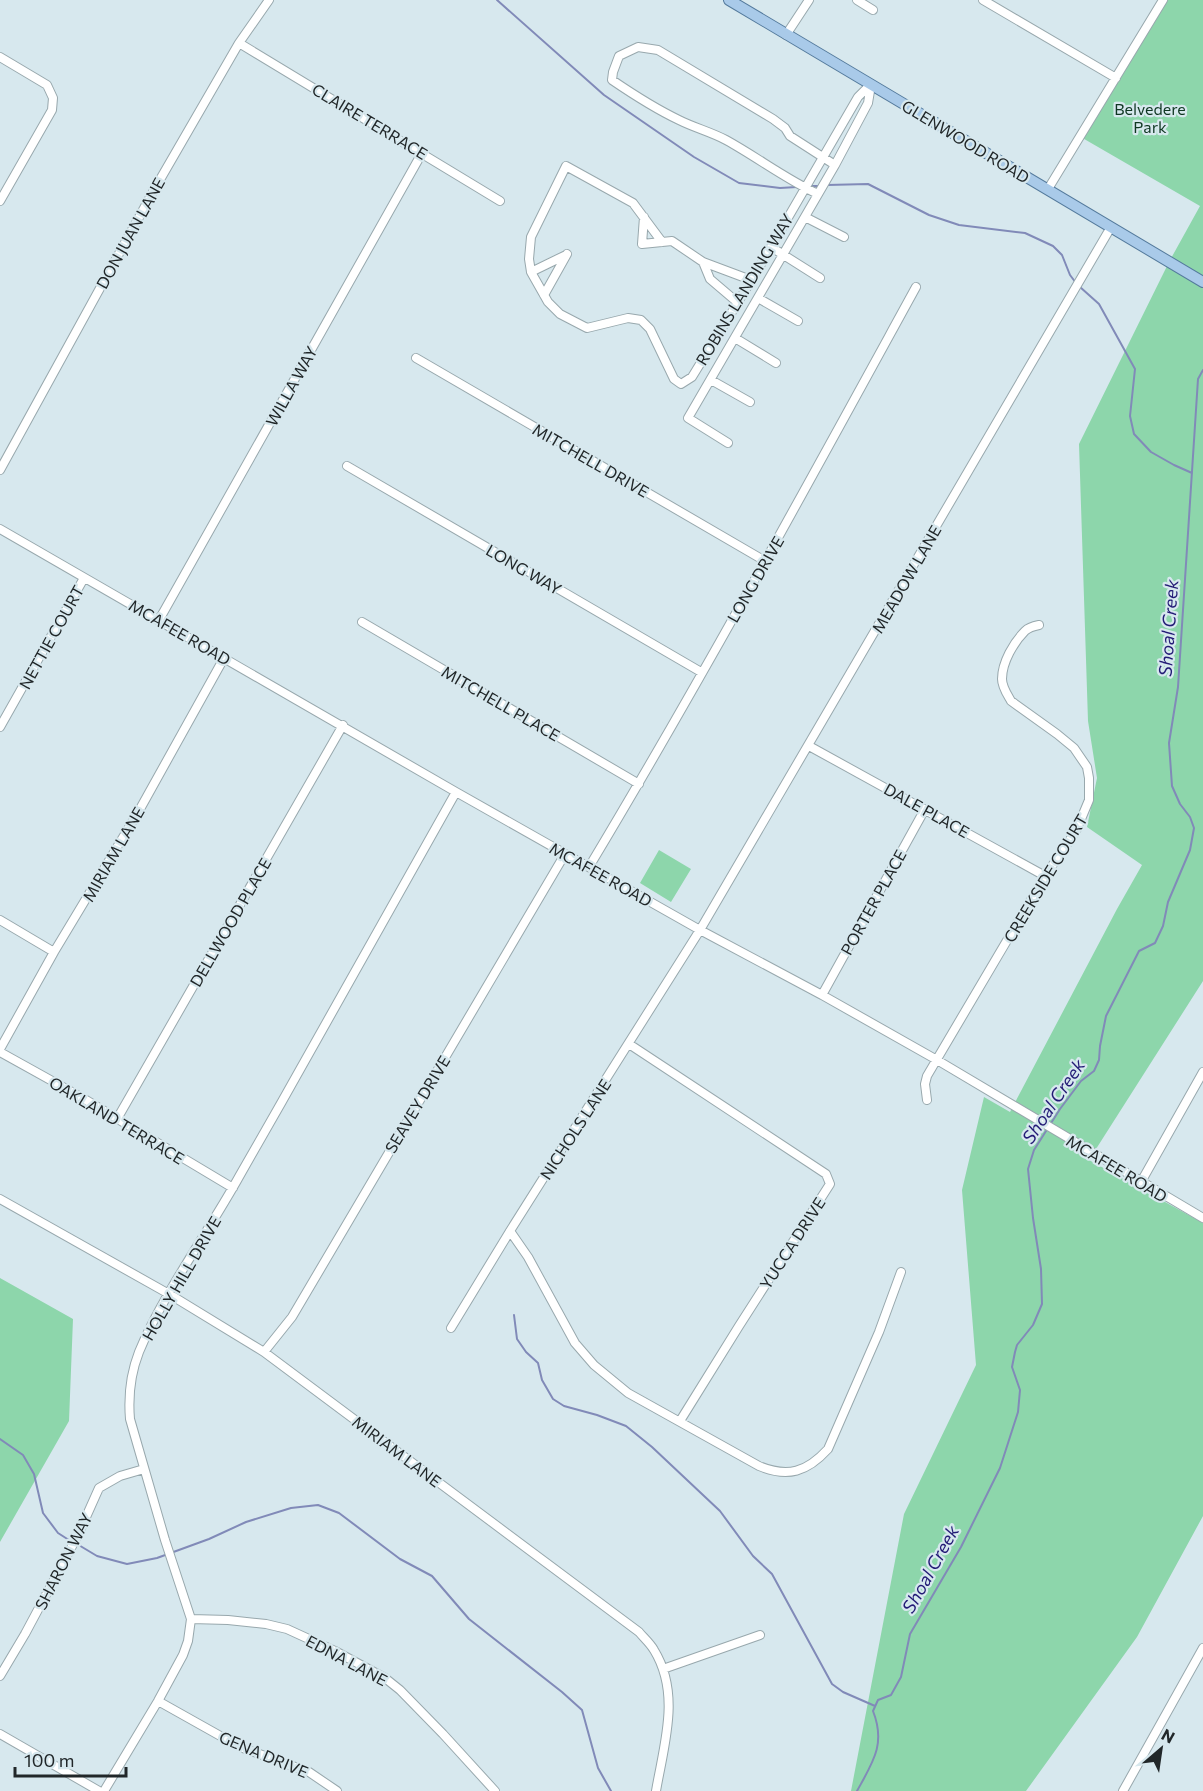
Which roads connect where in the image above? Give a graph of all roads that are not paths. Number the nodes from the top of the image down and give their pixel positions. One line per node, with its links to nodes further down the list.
1 (269, 0): 9 (street, DON JUAN LANE)
2 (729, 0): 8 (main road, GLENWOOD ROAD)
3 (809, 0): 8 (street)
4 (857, 0): 7 (street)
5 (983, 0): 11 (street)
6 (1163, 0): 11 (street)
7 (873, 10)
8 (786, 35): 12 (main road, GLENWOOD ROAD)
9 (240, 43): 13 (street, CLAIRE TERRACE); 49 (street, DON JUAN LANE)
10 (0, 57): 19 (street)
11 (1116, 78): 17 (street)
12 (871, 84): 14 (street, ROBINS LANDING WAY); 15 (street, ROBINS LANDING WAY); 17 (main road, GLENWOOD ROAD)
13 (422, 153): 20 (street, CLAIRE TERRACE); 53 (street, WILLA WAY)
14 (824, 156): 15 (street); 16 (street, ROBINS LANDING WAY); 16 (street)
15 (835, 165): 18 (street, ROBINS LANDING WAY)
16 (805, 188): 18 (street); 23 (street, ROBINS LANDING WAY)
17 (1048, 189): 25 (main road, GLENWOOD ROAD)
18 (818, 194): 22 (street, ROBINS LANDING WAY)
19 (0, 201)
20 (500, 201)
21 (644, 216): 27 (street); 27 (street); 32 (street, ROBINS LANDING WAY)
22 (805, 217): 24 (street, ROBINS LANDING WAY); 26 (street)
23 (787, 219): 24 (street); 28 (street, ROBINS LANDING WAY)
24 (800, 226): 29 (street, ROBINS LANDING WAY)
25 (1111, 227): 36 (main road, GLENWOOD ROAD); 60 (street, MEADOW LANE)
26 (844, 237)
27 (662, 242): 30 (street)
28 (771, 248): 29 (street); 31 (street, ROBINS LANDING WAY)
29 (782, 256): 33 (street, ROBINS LANDING WAY); 34 (street)
30 (703, 262): 35 (street); 40 (street)
31 (757, 271): 33 (street); 35 (street, ROBINS LANDING WAY)
32 (531, 272): 38 (street, ROBINS LANDING WAY); 38 (street)
33 (770, 279): 39 (street, ROBINS LANDING WAY)
34 (820, 279)
35 (751, 280): 40 (street, ROBINS LANDING WAY)
36 (1203, 282)
37 (916, 287): 51 (street, LONG DRIVE)
38 (544, 295): 40 (street, ROBINS LANDING WAY)
39 (758, 298): 41 (street); 42 (street, ROBINS LANDING WAY)
40 (736, 302)
41 (798, 321)
42 (735, 338): 44 (street); 45 (street, ROBINS LANDING WAY)
43 (416, 358): 51 (street, MITCHELL DRIVE)
44 (776, 363)
45 (711, 380): 46 (street); 47 (street, ROBINS LANDING WAY)
46 (750, 402)
47 (728, 443)
48 (347, 466): 57 (street, LONG WAY)
49 (0, 470)
50 (0, 529): 52 (street, MCAFEE ROAD)
51 (765, 561): 57 (street, LONG DRIVE)
52 (84, 578): 53 (street, MCAFEE ROAD); 59 (street, NETTIE COURT)
53 (159, 620): 56 (street, MCAFEE ROAD)
54 (362, 622): 61 (street, MITCHELL PLACE)
55 (1039, 625): 66 (street, CREEKSIDE COURT)
56 (224, 658): 58 (street, MCAFEE ROAD); 69 (street, MIRIAM LANE)
57 (701, 672): 61 (street, LONG DRIVE)
58 (343, 725): 62 (street, MCAFEE ROAD); 76 (street, DELLWOOD PLACE)
59 (0, 727)
60 (808, 746): 63 (street, DALE PLACE); 68 (street, MEADOW LANE)
61 (639, 784): 65 (street, LONG DRIVE)
62 (456, 792): 64 (street, MCAFEE ROAD); 78 (street, HOLLY HILL DRIVE)
63 (925, 809): 66 (street, DALE PLACE); 70 (street, PORTER PLACE)
64 (565, 854): 65 (street, MCAFEE ROAD); 85 (street, SEAVEY DRIVE)
65 (589, 867): 68 (street, MCAFEE ROAD)
66 (1045, 876): 73 (street, CREEKSIDE COURT)
67 (0, 920): 69 (street)
68 (700, 930): 70 (street, MCAFEE ROAD); 71 (street, NICHOLS LANE)
69 (54, 952): 72 (street, MIRIAM LANE)
70 (822, 995): 73 (street, MCAFEE ROAD)
71 (629, 1044): 81 (street, NICHOLS LANE); 86 (street, YUCCA DRIVE)
72 (0, 1050): 76 (street, OAKLAND TERRACE)
73 (937, 1060): 75 (street, CREEKSIDE COURT); 77 (street, MCAFEE ROAD)
74 (1203, 1072): 77 (street)
75 (927, 1100)
76 (117, 1119): 78 (street, OAKLAND TERRACE)
77 (1141, 1182): 80 (street, MCAFEE ROAD)
78 (233, 1188): 83 (street, HOLLY HILL DRIVE)
79 (0, 1199): 83 (street, MIRIAM LANE)
80 (1203, 1218)
81 (510, 1231): 84 (street, NICHOLS LANE); 86 (street)
82 (901, 1272): 86 (street)
83 (169, 1294): 85 (street, MIRIAM LANE); 87 (street, HOLLY HILL DRIVE)
84 (452, 1328)
85 (264, 1352): 91 (street, MIRIAM LANE)
86 (680, 1421)
87 (144, 1469): 88 (street, HOLLY HILL DRIVE); 92 (street, SHARON WAY)
88 (191, 1619): 93 (street, HOLLY HILL DRIVE); 98 (street, EDNA LANE)
89 (760, 1635): 91 (street)
90 (1203, 1648): 100 (street)
91 (663, 1669): 99 (street, MIRIAM LANE)
92 (0, 1676)
93 (158, 1701): 96 (street, HOLLY HILL DRIVE); 97 (street, GENA DRIVE)
94 (0, 1734): 95 (street)
95 (99, 1791)
96 (104, 1791)
97 (337, 1791)
98 (495, 1791)
99 (656, 1791)
100 (1123, 1791)

